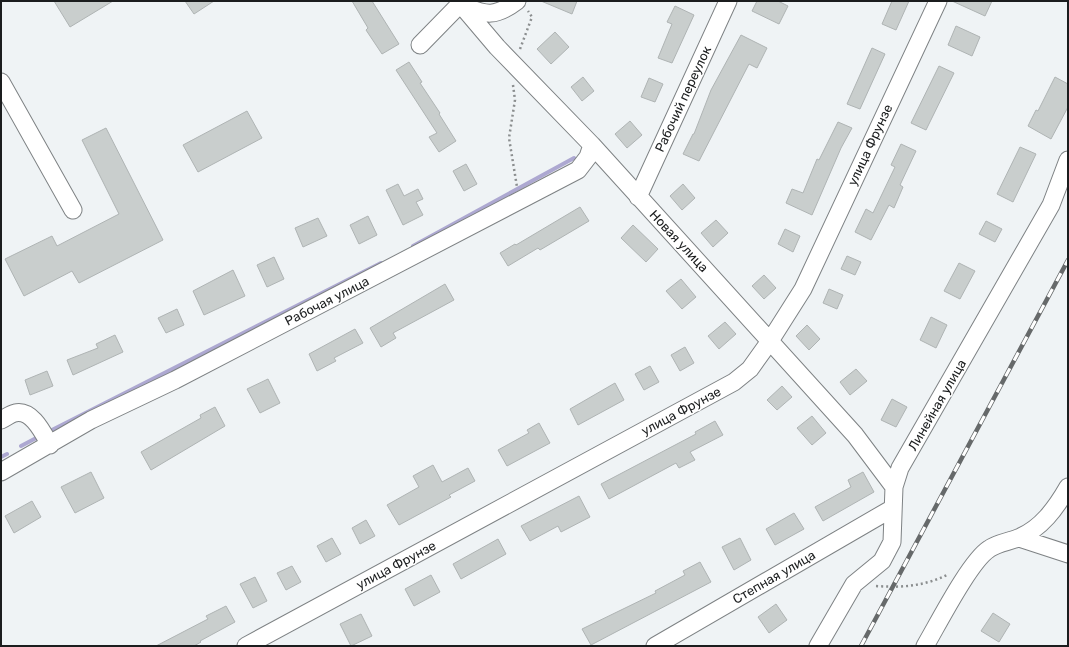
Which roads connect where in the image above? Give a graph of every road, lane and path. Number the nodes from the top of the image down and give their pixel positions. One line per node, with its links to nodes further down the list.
1 (728, 1): 10 (street, Рабочий переулок)
2 (938, 1): 13 (street, улица Фрунзе)
3 (521, 2): 4 (street); 6 (path)
4 (459, 3): 5 (street); 6 (street, Новая улица)
5 (420, 45)
6 (515, 66): 8 (street, Новая улица); 11 (path)
7 (1, 82): 12 (street)
8 (592, 145): 10 (street, Новая улица); 11 (street, Рабочая улица)
9 (1068, 160): 17 (street, Линейная улица)
10 (638, 197): 13 (street, Новая улица)
11 (522, 198): 15 (street, Рабочая улица)
12 (73, 210)
13 (770, 341): 17 (street, Новая улица); 24 (street, улица Фрунзе)
14 (1, 420): 15 (street)
15 (50, 445): 16 (street, Рабочая улица)
16 (1, 472)
17 (894, 487): 19 (street, Линейная улица)
18 (1068, 487): 20 (street)
19 (893, 508): 23 (street, Линейная улица); 25 (street, Степная улица)
20 (1019, 538): 21 (street); 27 (street)
21 (1068, 554)
22 (950, 573): 23 (path)
23 (854, 584): 26 (street, Линейная улица)
24 (246, 646)
25 (654, 646)
26 (818, 646)
27 (925, 646)

